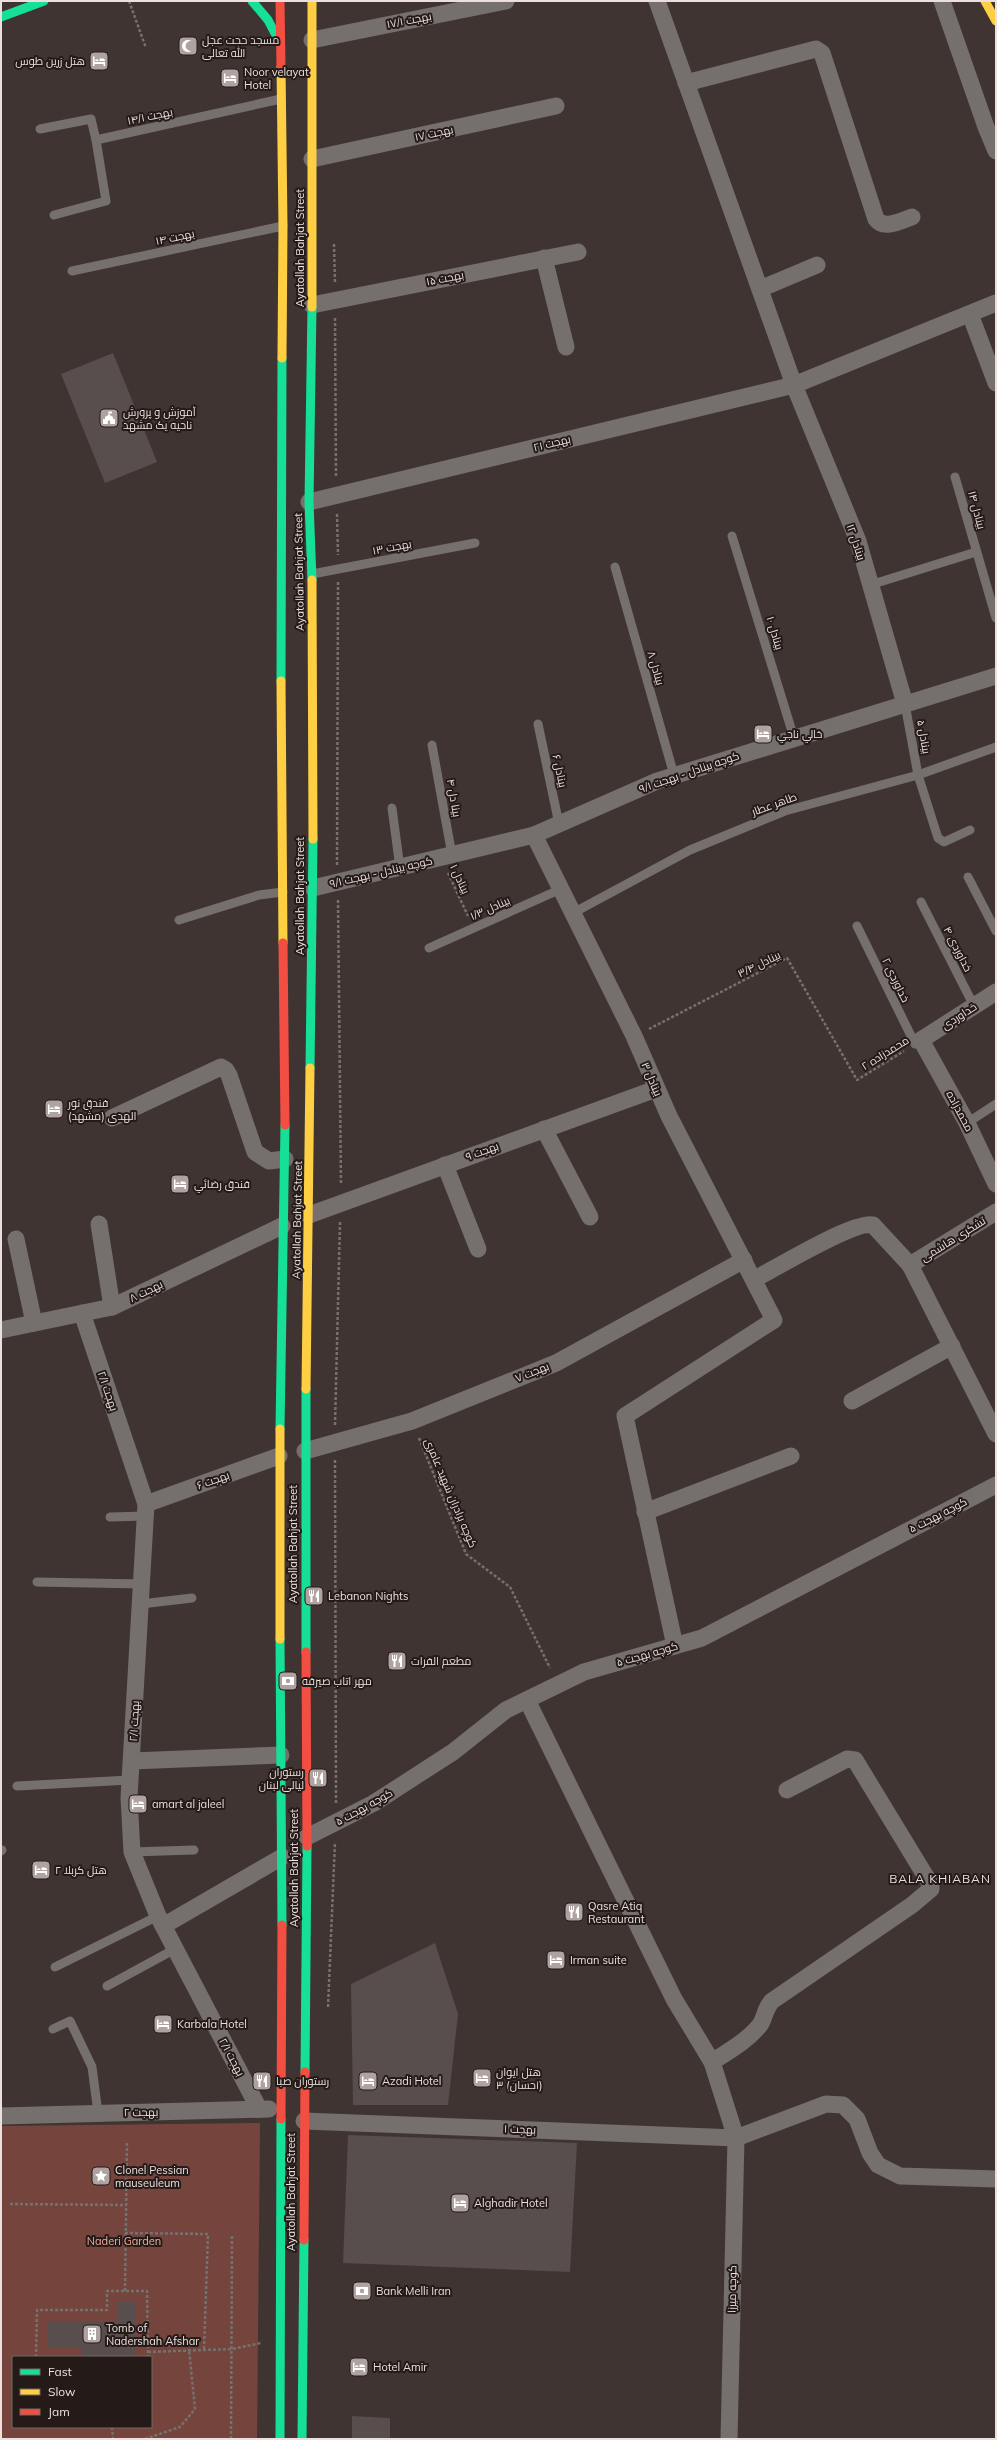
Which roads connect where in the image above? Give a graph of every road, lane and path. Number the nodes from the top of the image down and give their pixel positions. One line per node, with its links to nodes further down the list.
1 (44, 1): 11 (main road)
2 (129, 1): 16 (path)
3 (252, 1): 15 (main road)
4 (280, 1): 15 (main road, Ayatollah Bahjat Street)
5 (312, 1): 12 (main road, Ayatollah Bahjat Street)
6 (506, 1): 14 (street, بهجت ۱۷/۱)
7 (657, 1): 17 (street, بینادل ۱۲)
8 (942, 1): 22 (street)
9 (985, 1): 13 (main road)
10 (320, 11): 12 (main road)
11 (1, 17)
12 (312, 21): 14 (main road, Ayatollah Bahjat Street)
13 (996, 21)
14 (312, 40): 23 (main road, Ayatollah Bahjat Street)
15 (280, 41): 18 (main road, Ayatollah Bahjat Street)
16 (146, 48)
17 (686, 82): 25 (street); 32 (street, بینادل ۱۲)
18 (281, 99): 21 (lane, بهجت ۱۴/۱); 26 (main road, Ayatollah Bahjat Street)
19 (556, 106): 23 (street, بهجت ۱۷)
20 (40, 129): 21 (lane)
21 (96, 140): 24 (lane)
22 (996, 151)
23 (312, 159): 35 (main road, Ayatollah Bahjat Street)
24 (54, 215)
25 (912, 217)
26 (282, 226): 31 (lane, بهجت ۱۴); 69 (main road, Ayatollah Bahjat Street)
27 (334, 239): 33 (path)
28 (578, 252): 29 (street, بهجت ۱۵)
29 (544, 258): 33 (street, بهجت ۱۵); 37 (street)
30 (817, 265): 32 (street)
31 (72, 271)
32 (760, 289): 39 (street, بینادل ۱۲)
33 (335, 300): 35 (street, بهجت ۱۵); 41 (path)
34 (996, 303): 36 (street, بهجت ۲۱)
35 (312, 305): 42 (main road, Ayatollah Bahjat Street)
36 (970, 314): 38 (street); 39 (street, بهجت ۲۱)
37 (566, 347)
38 (996, 383)
39 (794, 384): 41 (street, بهجت ۲۱); 49 (street, بینادل ۱۲)
40 (955, 477): 45 (lane, بینادل ۱۴)
41 (336, 496): 42 (street, بهجت ۲۱); 47 (path)
42 (309, 502): 48 (main road, Ayatollah Bahjat Street)
43 (732, 536): 54 (lane, بینادل ۱۰)
44 (475, 543): 47 (lane, بهجت ۱۳)
45 (976, 552): 49 (lane); 50 (lane, بینادل ۱۴)
46 (615, 566): 58 (lane, بینادل ۸)
47 (338, 569): 48 (lane, بهجت ۱۳); 66 (path)
48 (312, 574): 67 (main road, Ayatollah Bahjat Street)
49 (870, 585): 52 (street, بینادل ۱۲)
50 (996, 618)
51 (996, 676): 52 (street, کوچه بینادل - بهجت ۹/۱)
52 (905, 704): 54 (street, کوچه بینادل - بهجت ۹/۱); 57 (lane, بینادل ۵)
53 (538, 724): 60 (lane, بینادل ۶)
54 (794, 738): 58 (street, کوچه بینادل - بهجت ۹/۱)
55 (432, 745): 63 (lane, بینا دل ۴)
56 (996, 747): 57 (lane, طاهر عطار)
57 (918, 775): 61 (lane, بینادل ۵); 71 (lane, طاهر عطار)
58 (674, 776): 60 (street, کوچه بینادل - بهجت ۹/۱)
59 (392, 808): 64 (lane)
60 (559, 824): 62 (street, کوچه بینادل - بهجت ۹/۱)
61 (970, 830)
62 (534, 835): 63 (street, کوچه بینادل - بهجت ۹/۱); 68 (street, بینادل ۳)
63 (447, 857): 64 (street, کوچه بینادل - بهجت ۹/۱); 74 (path, بینادل ۱)
64 (400, 868): 66 (street, کوچه بینادل - بهجت ۹/۱)
65 (968, 877): 75 (lane)
66 (337, 882): 67 (street, کوچه بینادل - بهجت ۹/۱); 90 (path)
67 (313, 888): 92 (main road, Ayatollah Bahjat Street)
68 (561, 889): 71 (street, بینادل ۳); 74 (lane, بینادل ۱/۳)
69 (283, 892): 72 (lane); 87 (main road, Ayatollah Bahjat Street)
70 (921, 902): 78 (lane, خداوردی ۴)
71 (573, 913): 79 (street, بینادل ۳)
72 (179, 920)
73 (857, 926): 80 (lane, خداوردی ۲)
74 (473, 928): 76 (lane, بینادل ۱/۳)
75 (996, 931)
76 (429, 948)
77 (996, 992): 78 (street, خداوردی)
78 (974, 1006): 80 (street, خداوردی)
79 (634, 1036): 81 (path, بینادل ۳/۴); 82 (street, بینادل ۳)
80 (918, 1042): 81 (path, محمدزاده ۲); 85 (street, محمدزاده)
81 (857, 1080)
82 (656, 1089): 86 (street, بهجت ۹); 98 (street, بینادل ۳)
83 (996, 1104): 85 (lane)
84 (112, 1118): 87 (street)
85 (967, 1123): 89 (street, محمدزاده)
86 (544, 1129): 88 (street, بهجت ۹); 93 (street)
87 (284, 1159): 95 (main road, Ayatollah Bahjat Street)
88 (445, 1164): 90 (street, بهجت ۹); 97 (street)
89 (996, 1184)
90 (341, 1203): 92 (street, بهجت ۹); 109 (path)
91 (996, 1212): 99 (street, تشکری هاشمی)
92 (309, 1215): 110 (main road, Ayatollah Bahjat Street)
93 (590, 1217)
94 (99, 1224): 101 (street)
95 (282, 1226): 101 (street, بهجت ۸); 111 (main road, Ayatollah Bahjat Street)
96 (16, 1239): 103 (street)
97 (478, 1249)
98 (744, 1260): 100 (street, بینادل ۳); 107 (street, بهجت ۷)
99 (910, 1265): 100 (street); 105 (street)
100 (755, 1279): 115 (street, بینادل ۳)
101 (112, 1307): 102 (street, بهجت ۸)
102 (82, 1313): 103 (street, بهجت ۸); 114 (street, بهجت ۲/۱)
103 (34, 1323): 104 (street, بهجت ۸)
104 (1, 1330)
105 (952, 1346): 106 (street); 108 (street)
106 (852, 1402)
107 (412, 1421): 109 (street, بهجت ۷); 122 (path, کوچه برادران شهید عامری)
108 (996, 1434)
109 (335, 1442): 110 (street, بهجت ۷); 129 (path)
110 (305, 1451): 130 (main road, Ayatollah Bahjat Street)
111 (279, 1456): 114 (street, بهجت ۶); 124 (main road, Ayatollah Bahjat Street)
112 (791, 1456): 115 (street)
113 (996, 1485): 121 (street, کوچه بهجت ۵)
114 (146, 1510): 116 (lane); 118 (street, بهجت ۲/۱)
115 (645, 1512): 121 (street)
116 (110, 1517)
117 (37, 1582): 118 (lane)
118 (142, 1584): 120 (street, بهجت ۲/۱)
119 (192, 1598): 120 (lane)
120 (141, 1604): 125 (street, بهجت ۲/۱)
121 (675, 1646): 122 (street, کوچه بهجت ۵)
122 (558, 1684): 123 (street, کوچه بهجت ۵)
123 (527, 1700): 129 (street, کوچه بهجت ۵); 140 (street, کوچه میرزا)
124 (281, 1755): 125 (street); 133 (main road, Ayatollah Bahjat Street)
125 (132, 1761): 126 (street, بهجت ۲/۱)
126 (130, 1780): 127 (lane); 132 (street, بهجت ۲/۱)
127 (17, 1786)
128 (787, 1790): 140 (street)
129 (336, 1823): 130 (street, کوچه بهجت ۵); 138 (path)
130 (307, 1836): 145 (main road, Ayatollah Bahjat Street)
131 (194, 1850): 132 (lane)
132 (132, 1852): 134 (street, بهجت ۲/۱)
133 (282, 1857): 134 (street); 141 (main road, Ayatollah Bahjat Street)
134 (160, 1921): 135 (street, بهجت ۲/۱); 136 (lane)
135 (175, 1949): 137 (lane); 142 (street, بهجت ۲/۱)
136 (55, 1967)
137 (107, 1986)
138 (328, 2012)
139 (53, 2029): 143 (lane)
140 (712, 2062): 146 (street, کوچه میرزا)
141 (280, 2108): 142 (street, بهجت ۲); 154 (main road, Ayatollah Bahjat Street)
142 (260, 2109): 143 (street, بهجت ۲)
143 (98, 2113): 144 (street, بهجت ۲)
144 (1, 2116)
145 (304, 2121): 146 (street, بهجت ۱); 166 (main road, Ayatollah Bahjat Street)
146 (736, 2138): 148 (street); 167 (street, کوچه میرزا)
147 (127, 2141): 150 (path)
148 (996, 2179)
149 (10, 2204): 150 (path)
150 (126, 2205): 151 (path)
151 (125, 2233): 153 (path); 156 (path)
152 (232, 2236): 157 (path)
153 (125, 2291): 158 (path); 159 (path)
154 (281, 2344): 157 (path); 165 (main road, Ayatollah Bahjat Street)
155 (189, 2349): 156 (path); 158 (path); 163 (path)
156 (204, 2349): 157 (path)
157 (232, 2349): 164 (path)
158 (148, 2352): 160 (path)
159 (36, 2356)
160 (148, 2356)
161 (112, 2428): 162 (path)
162 (114, 2439)
163 (145, 2439)
164 (231, 2439)
165 (280, 2439)
166 (302, 2439)
167 (729, 2439)

